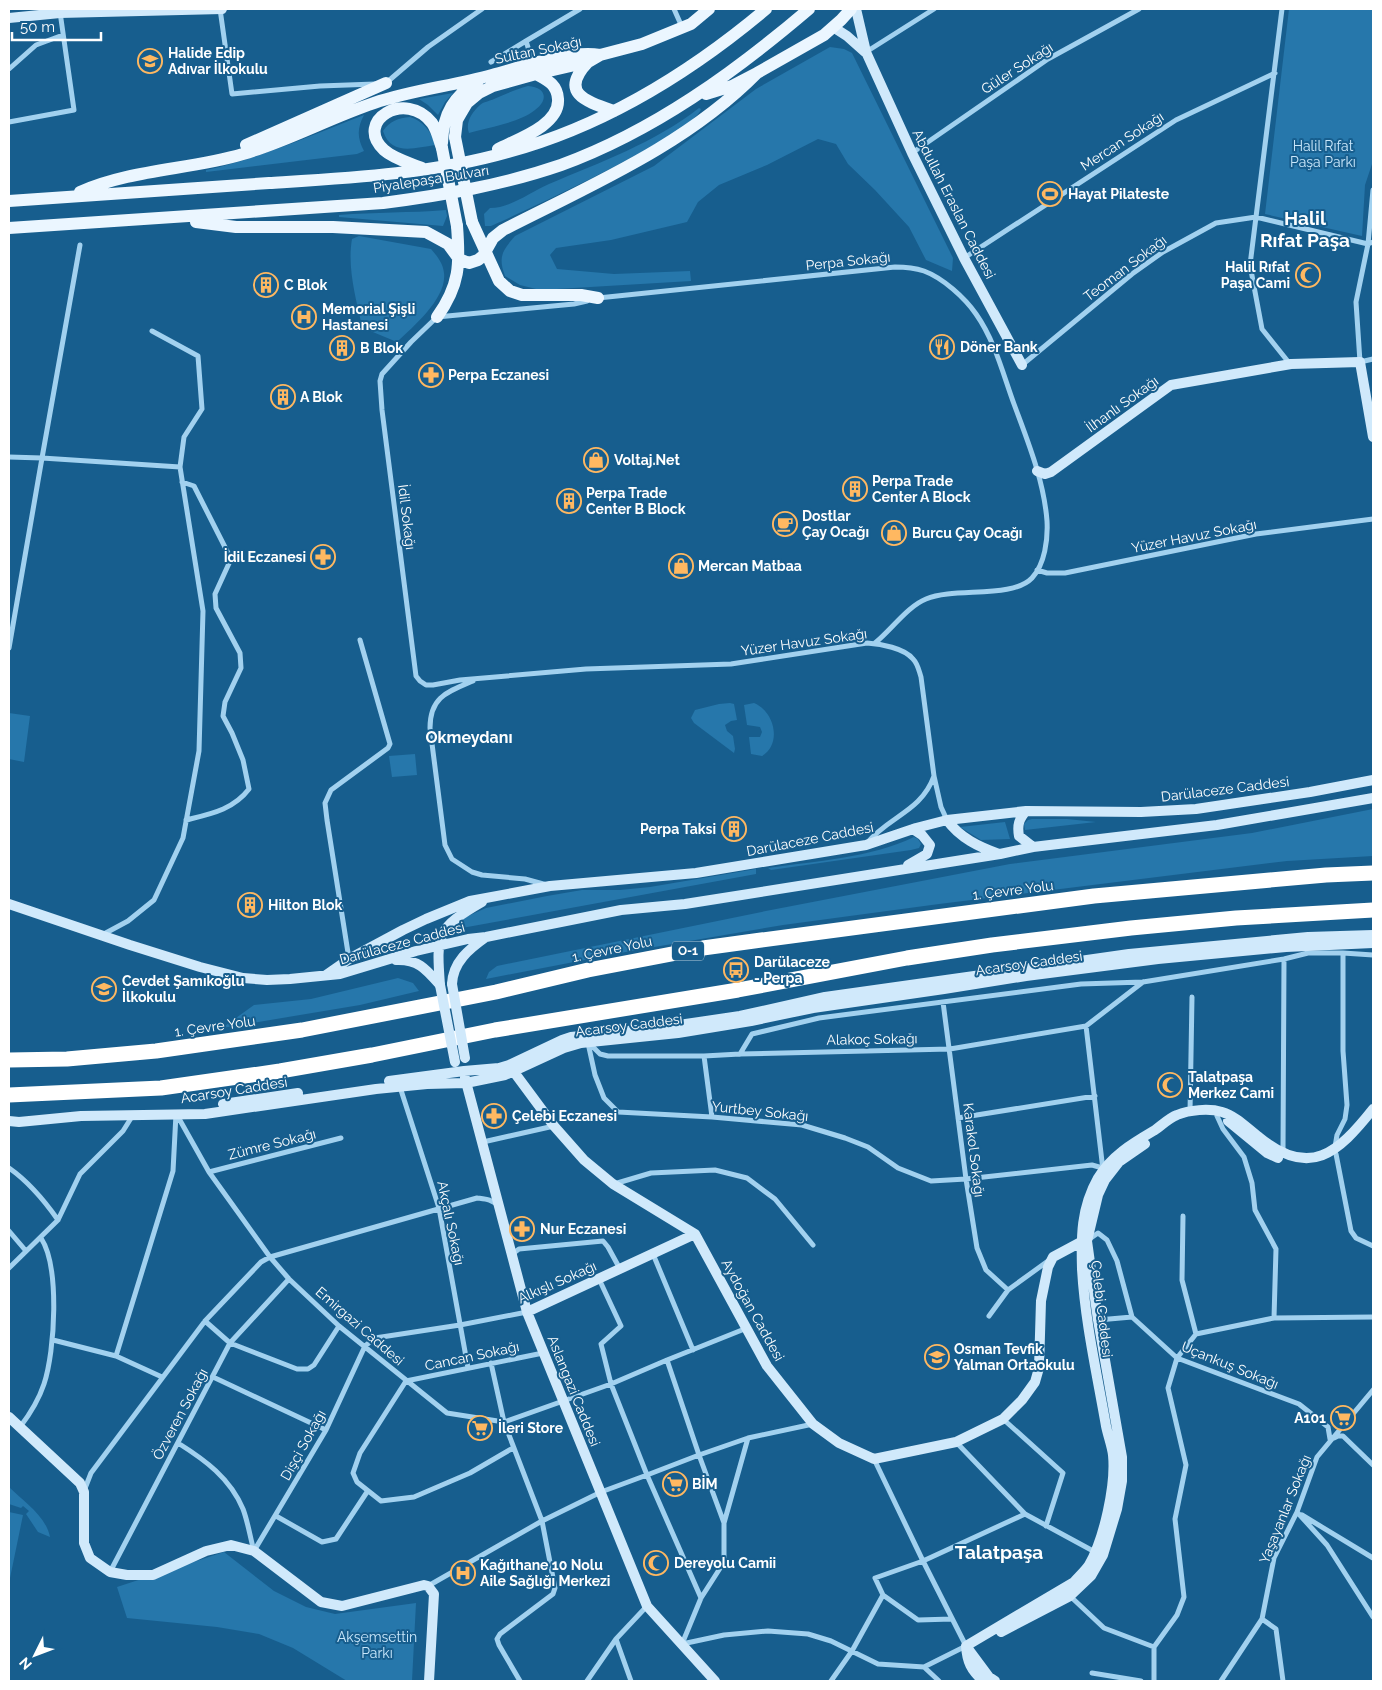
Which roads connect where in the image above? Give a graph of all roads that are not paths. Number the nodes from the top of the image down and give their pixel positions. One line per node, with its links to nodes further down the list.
1 (221, 9): 13 (main road); 27 (street)
2 (482, 9): 27 (street)
3 (580, 9): 18 (street)
4 (674, 9): 15 (street)
5 (709, 9): 15 (main road, Sultan Sokağı)
6 (766, 9): 29 (main road, Piyalepaşa Bulvarı)
7 (810, 9): 28 (main road, Piyalepaşa Bulvarı)
8 (851, 9): 16 (main road)
9 (856, 9): 19 (main road, Abdullah Eraslan Caddesi)
10 (934, 9): 19 (street)
11 (1139, 9): 32 (street, Güler Sokağı)
12 (1282, 9): 24 (street)
13 (60, 11): 14 (main road); 17 (street)
14 (9, 18)
15 (682, 27): 20 (main road, Sultan Sokağı)
16 (833, 28): 19 (main road, Abdullah Eraslan Caddesi); 25 (main road)
17 (63, 35): 23 (street); 30 (street)
18 (526, 41): 21 (street); 22 (street)
19 (866, 52): 32 (main road, Abdullah Eraslan Caddesi)
20 (594, 59): 22 (main road, Sultan Sokağı); 29 (main road)
21 (491, 62)
22 (534, 68): 26 (main road, Sultan Sokağı); 33 (main road); 44 (main road, bridge)
23 (9, 69)
24 (1275, 73): 39 (street); 45 (street, Mercan Sokağı)
25 (758, 74): 28 (main road); 44 (main road)
26 (484, 77): 31 (main road); 34 (main road, Sultan Sokağı)
27 (386, 83): 34 (main road)
28 (695, 96): 40 (main road, Piyalepaşa Bulvarı)
29 (614, 111): 33 (main road, Piyalepaşa Bulvarı)
30 (9, 122)
31 (442, 148): 35 (main road); 46 (main road, bridge)
32 (912, 153): 45 (main road, Abdullah Eraslan Caddesi)
33 (480, 158): 35 (main road, Piyalepaşa Bulvarı)
34 (183, 166): 37 (main road)
35 (424, 169): 37 (main road, Piyalepaşa Bulvarı)
36 (1373, 190): 42 (street)
37 (72, 196): 38 (main road, Piyalepaşa Bulvarı)
38 (9, 201)
39 (1256, 217): 42 (street); 52 (street); 53 (street, Teoman Sokağı)
40 (171, 218): 41 (main road, Piyalepaşa Bulvarı); 46 (main road)
41 (9, 228)
42 (1371, 243): 51 (street)
43 (80, 245): 56 (street)
44 (486, 252): 46 (main road); 47 (main road)
45 (964, 258): 53 (main road, Abdullah Eraslan Caddesi)
46 (459, 259): 48 (main road)
47 (598, 298): 48 (street, Perpa Sokağı); 58 (street, Perpa Sokağı)
48 (437, 317): 65 (street, İdil Sokağı)
49 (152, 331): 57 (street)
50 (1373, 359): 51 (street)
51 (1360, 362): 52 (main road, İlhanlı Sokağı); 54 (main road)
52 (1290, 364): 58 (main road, İlhanlı Sokağı)
53 (1022, 365)
54 (1373, 437)
55 (9, 458): 56 (street)
56 (42, 458): 57 (street); 64 (street)
57 (180, 467): 59 (street)
58 (1037, 471): 61 (street, Perpa Sokağı)
59 (182, 482): 70 (street); 70 (street)
60 (1373, 519): 61 (street, Yüzer Havuz Sokağı)
61 (1037, 570): 63 (street, Yüzer Havuz Sokağı)
62 (360, 640): 90 (street)
63 (876, 643): 65 (street, Yüzer Havuz Sokağı); 66 (street)
64 (9, 648)
65 (478, 679): 78 (street)
66 (934, 776): 71 (street); 73 (street)
67 (1373, 780): 69 (main road, Darülaceze Caddesi)
68 (1373, 798): 74 (main road, Darülaceze Caddesi)
69 (1026, 810): 71 (main road, Darülaceze Caddesi); 74 (main road)
70 (186, 820): 82 (street)
71 (947, 820): 72 (main road, Darülaceze Caddesi); 75 (main road)
72 (913, 829): 73 (main road, Darülaceze Caddesi); 76 (main road)
73 (866, 845): 78 (main road, Darülaceze Caddesi)
74 (1033, 848): 75 (main road, Darülaceze Caddesi)
75 (1000, 854): 76 (main road, Darülaceze Caddesi)
76 (895, 870): 84 (main road, Darülaceze Caddesi)
77 (1373, 873): 104 (highway, 1. Çevre Yolu / O-1)
78 (550, 886): 79 (main road, Darülaceze Caddesi)
79 (490, 898): 86 (main road); 90 (main road, Darülaceze Caddesi)
80 (9, 904): 82 (main road, Darülaceze Caddesi)
81 (1373, 910): 109 (highway)
82 (102, 935): 94 (main road, Darülaceze Caddesi)
83 (1373, 935): 100 (main road, Acarsoy Caddesi)
84 (486, 937): 86 (main road, Darülaceze Caddesi); 105 (main road, Aslangazi Caddesi, bridge)
85 (1373, 943): 87 (main road, Acarsoy Caddesi)
86 (439, 946): 92 (main road, Darülaceze Caddesi); 96 (main road)
87 (1330, 948): 88 (street); 91 (street); 100 (main road, Acarsoy Caddesi)
88 (1343, 953): 89 (street); 123 (street)
89 (1373, 955)
90 (349, 959): 93 (main road); 94 (main road, Darülaceze Caddesi)
91 (1284, 959): 95 (street); 124 (street)
92 (384, 960): 93 (main road, Darülaceze Caddesi); 96 (main road)
93 (354, 971): 94 (main road, Darülaceze Caddesi)
94 (326, 975)
95 (1143, 982): 98 (street); 99 (street, Alakoç Sokağı)
96 (440, 985): 105 (main road, bridge)
97 (1192, 996): 115 (street)
98 (943, 1002): 101 (street, Karakol Sokağı); 102 (street)
99 (1086, 1026): 101 (street, Alakoç Sokağı); 110 (street)
100 (588, 1039): 103 (street, Alakoç Sokağı); 105 (main road, Acarsoy Caddesi); 106 (main road, Acarsoy Caddesi); 116 (street, Yurtbey Sokağı)
101 (950, 1048): 102 (street, Alakoç Sokağı); 117 (street, Karakol Sokağı)
102 (740, 1054): 103 (street, Alakoç Sokağı)
103 (704, 1056): 116 (street)
104 (9, 1060)
105 (464, 1071): 107 (main road, Acarsoy Caddesi); 108 (main road, Aslangazi Caddesi)
106 (514, 1072): 108 (main road, Acarsoy Caddesi); 120 (main road, Aydoğan Caddesi)
107 (399, 1083): 108 (main road, Acarsoy Caddesi); 112 (main road, Acarsoy Caddesi); 131 (street, Akçalı Sokağı)
108 (466, 1083): 122 (main road, Aslangazi Caddesi)
109 (9, 1095)
110 (1095, 1096): 117 (street); 127 (street)
111 (1373, 1110): 123 (main road, Çelebi Caddesi)
112 (176, 1113): 114 (main road, Acarsoy Caddesi); 126 (street, Emirgazi Caddesi); 166 (street)
113 (1218, 1114): 115 (main road, Çelebi Caddesi); 124 (main road, Çelebi Caddesi); 154 (street)
114 (133, 1115): 119 (main road, Acarsoy Caddesi); 133 (street)
115 (1190, 1115): 127 (main road, Çelebi Caddesi)
116 (712, 1117): 128 (street, Yurtbey Sokağı)
117 (958, 1118): 128 (street, Karakol Sokağı)
118 (1373, 1120): 123 (main road, Çelebi Caddesi)
119 (9, 1121)
120 (554, 1126): 122 (street); 129 (main road, Aydoğan Caddesi)
121 (341, 1138): 126 (street, Zümre Sokağı)
122 (483, 1142): 130 (main road, Aslangazi Caddesi)
123 (1335, 1151): 124 (main road, Çelebi Caddesi); 139 (street)
124 (1283, 1157)
125 (9, 1168): 133 (street)
126 (209, 1172): 142 (street, Emirgazi Caddesi)
127 (1106, 1173): 128 (street, Yurtbey Sokağı); 137 (main road, Çelebi Caddesi)
128 (966, 1179): 149 (street, Karakol Sokağı)
129 (613, 1184): 135 (main road, Aydoğan Caddesi); 138 (street)
130 (499, 1207): 131 (street); 144 (main road, Aslangazi Caddesi)
131 (439, 1208): 142 (street); 157 (street, Akçalı Sokağı)
132 (1183, 1216): 160 (street)
133 (58, 1220): 136 (street)
134 (9, 1231): 140 (street)
135 (695, 1234): 141 (main road, Alkışlı Sokağı); 159 (main road, Aydoğan Caddesi)
136 (41, 1238): 140 (street); 161 (street)
137 (1084, 1241): 143 (main road); 152 (street); 155 (main road, Çelebi Caddesi); 203 (main road, Çelebi Caddesi)
138 (813, 1245)
139 (1373, 1246)
140 (26, 1251): 145 (street)
141 (653, 1254): 146 (main road, Alkışlı Sokağı); 164 (street)
142 (270, 1257): 148 (street, Emirgazi Caddesi); 156 (street)
143 (1053, 1257): 149 (street); 179 (main road)
144 (512, 1258): 146 (street); 150 (main road, Aslangazi Caddesi)
145 (9, 1268)
146 (620, 1269): 147 (main road, Alkışlı Sokağı)
147 (599, 1278): 150 (main road, Alkışlı Sokağı); 174 (street)
148 (289, 1279): 158 (street, Emirgazi Caddesi); 162 (street, Özveren Sokağı)
149 (1008, 1290): 151 (street)
150 (527, 1312): 157 (street, Alkışlı Sokağı); 165 (main road, Aslangazi Caddesi)
151 (988, 1316)
152 (1132, 1317): 155 (street); 167 (street, Uçankuş Sokağı)
153 (1373, 1317): 154 (street)
154 (1274, 1318): 160 (street)
155 (1098, 1320): 203 (main road, Çelebi Caddesi)
156 (205, 1321): 162 (street); 171 (street)
157 (460, 1325): 163 (street, Alkışlı Sokağı); 170 (street, Akçalı Sokağı)
158 (339, 1326): 162 (street); 163 (street, Emirgazi Caddesi)
159 (747, 1328): 164 (street); 181 (main road, Aydoğan Caddesi)
160 (1196, 1334): 167 (street)
161 (53, 1340): 166 (street); 182 (street)
162 (230, 1343): 172 (street, Özveren Sokağı)
163 (366, 1346): 173 (street, Emirgazi Caddesi); 183 (street, Dişçi Sokağı)
164 (693, 1350): 168 (street)
165 (543, 1352): 169 (street, Cancan Sokağı); 177 (main road, Aslangazi Caddesi)
166 (116, 1356): 171 (street)
167 (1177, 1358): 185 (street, Uçankuş Sokağı); 218 (street)
168 (667, 1360): 174 (street); 189 (street)
169 (491, 1363): 170 (street, Cancan Sokağı); 180 (street)
170 (468, 1368): 173 (street, Cancan Sokağı)
171 (162, 1377): 193 (street)
172 (213, 1377): 183 (street); 187 (street, Özveren Sokağı)
173 (406, 1381): 180 (street, Emirgazi Caddesi); 194 (street)
174 (612, 1384): 177 (street); 192 (street)
175 (1373, 1385): 185 (street, Yaşayanlar Sokağı)
176 (1373, 1390): 185 (street, Yaşayanlar Sokağı)
177 (563, 1402): 180 (street); 195 (main road, Aslangazi Caddesi)
178 (9, 1417): 182 (main road)
179 (1003, 1419): 186 (main road); 201 (street)
180 (504, 1422): 188 (street)
181 (813, 1424): 184 (street); 190 (main road, Aydoğan Caddesi)
182 (20, 1427): 193 (main road)
183 (326, 1430): 198 (street, Dişçi Sokağı)
184 (748, 1438): 189 (street); 200 (street)
185 (1330, 1439): 191 (street); 196 (street, Yaşayanlar Sokağı)
186 (956, 1442): 190 (main road); 197 (street)
187 (178, 1443): 202 (street); 206 (street, Özveren Sokağı)
188 (514, 1448): 194 (street); 199 (street)
189 (699, 1455): 192 (street); 200 (street)
190 (874, 1459): 205 (street)
191 (1373, 1466)
192 (648, 1475): 195 (street); 210 (street)
193 (84, 1492): 206 (main road)
194 (368, 1492): 198 (street)
195 (601, 1492): 199 (street); 211 (main road, Aslangazi Caddesi)
196 (1297, 1512): 204 (street); 212 (street); 214 (street, Yaşayanlar Sokağı)
197 (1025, 1514): 201 (street); 205 (street)
198 (276, 1516): 202 (street, Dişçi Sokağı)
199 (542, 1521): 207 (street); 223 (street)
200 (724, 1523): 210 (street)
201 (1046, 1526): 203 (street)
202 (254, 1551): 206 (main road); 207 (main road)
203 (1099, 1554): 209 (main road, Çelebi Caddesi); 217 (main road, Çelebi Caddesi)
204 (1373, 1558)
205 (923, 1561): 208 (street); 213 (street)
206 (110, 1572)
207 (428, 1586): 222 (main road)
208 (883, 1595): 213 (street); 219 (street)
209 (1070, 1596): 217 (main road, Çelebi Caddesi); 218 (street)
210 (701, 1598): 216 (street)
211 (647, 1606): 215 (street); 216 (main road, Aslangazi Caddesi)
212 (1373, 1617)
213 (952, 1619): 217 (street)
214 (1262, 1619): 233 (street); 234 (street)
215 (616, 1640): 224 (street); 225 (street)
216 (681, 1644): 219 (street); 226 (main road, Aslangazi Caddesi)
217 (966, 1646): 220 (street); 229 (main road); 230 (main road)
218 (1154, 1647): 232 (street)
219 (852, 1651): 220 (street); 227 (street)
220 (924, 1667): 228 (street)
221 (1092, 1673): 231 (street)
222 (429, 1681)
223 (520, 1681)
224 (587, 1681)
225 (631, 1681)
226 (715, 1681)
227 (831, 1681)
228 (939, 1681)
229 (983, 1681)
230 (995, 1681)
231 (1141, 1681)
232 (1154, 1681)
233 (1221, 1681)
234 (1283, 1681)

